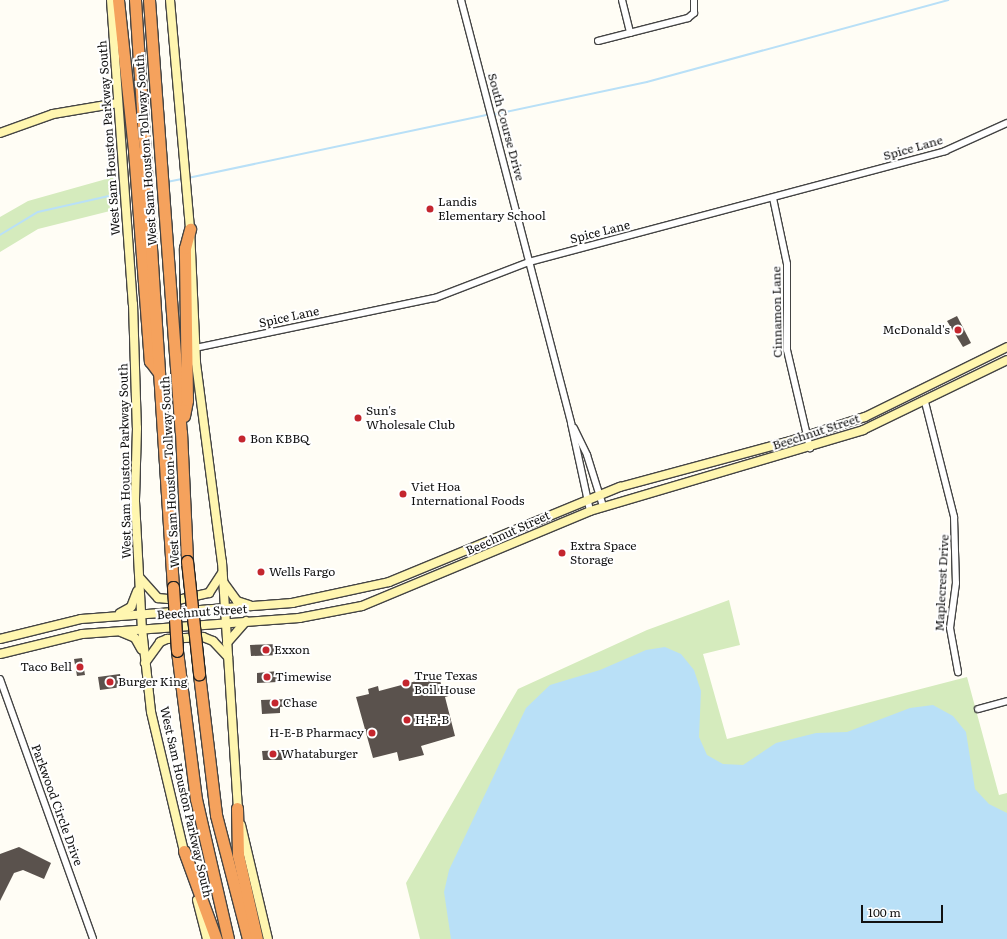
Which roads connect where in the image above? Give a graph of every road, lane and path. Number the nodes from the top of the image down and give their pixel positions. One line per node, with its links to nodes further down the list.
1 (112, 0): 11 (main road, West Sam Houston Parkway South)
2 (118, 0): 15 (highway)
3 (134, 0): 22 (highway, West Sam Houston Tollway South)
4 (149, 0): 27 (highway, West Sam Houston Tollway South)
5 (170, 0): 16 (main road)
6 (461, 0): 17 (street, South Course Drive)
7 (622, 0): 9 (street)
8 (694, 0): 9 (street)
9 (630, 33): 10 (street)
10 (598, 41)
11 (118, 103): 13 (main road); 15 (main road, West Sam Houston Parkway South)
12 (1007, 123): 14 (street, Spice Lane)
13 (0, 133)
14 (773, 198): 17 (street, Spice Lane); 28 (street, Cinnamon Lane)
15 (133, 212): 22 (highway); 39 (main road, West Sam Houston Parkway South)
16 (190, 229): 19 (main road); 27 (highway)
17 (529, 262): 19 (street, Spice Lane); 26 (street, South Course Drive)
18 (1007, 347): 21 (main road, Beechnut Street)
19 (195, 348): 38 (main road)
20 (1007, 360): 23 (main road, Beechnut Street)
21 (975, 364): 23 (main road); 24 (main road, Beechnut Street)
22 (159, 373): 67 (highway, West Sam Houston Tollway South, bridge)
23 (980, 374): 25 (main road, Beechnut Street)
24 (939, 383): 25 (main road); 28 (main road, Beechnut Street)
25 (925, 402): 29 (main road, Beechnut Street); 58 (street, Maplecrest Drive)
26 (571, 423): 32 (street, South Course Drive); 33 (street, South Course Drive)
27 (181, 432): 68 (highway, West Sam Houston Tollway South, bridge)
28 (807, 436): 29 (street, Cinnamon Lane); 30 (main road, Beechnut Street)
29 (810, 448): 31 (main road, Beechnut Street)
30 (719, 462): 31 (main road); 32 (main road, Beechnut Street)
31 (721, 474): 34 (main road, Beechnut Street)
32 (600, 494): 33 (main road, Beechnut Street); 34 (street, South Course Drive)
33 (586, 500): 35 (street, South Course Drive); 36 (main road, Beechnut Street)
34 (603, 506): 35 (main road, Beechnut Street)
35 (590, 511): 37 (main road, Beechnut Street)
36 (476, 548): 37 (main road); 40 (main road, Beechnut Street)
37 (481, 558): 42 (main road, Beechnut Street)
38 (223, 573): 39 (main road); 41 (main road)
39 (140, 578): 45 (main road, West Sam Houston Parkway South); 46 (main road)
40 (389, 582): 42 (main road); 43 (main road, Beechnut Street)
41 (223, 583): 43 (main road); 44 (main road)
42 (394, 596): 48 (main road, Beechnut Street)
43 (255, 606): 44 (main road, Beechnut Street)
44 (225, 608): 45 (main road, Beechnut Street); 49 (main road)
45 (141, 613): 46 (main road, Beechnut Street); 50 (main road, West Sam Houston Parkway South)
46 (115, 615): 47 (main road, Beechnut Street)
47 (66, 621): 52 (main road); 53 (main road, Beechnut Street)
48 (246, 621): 49 (main road, Beechnut Street); 54 (main road)
49 (225, 623): 50 (main road, Beechnut Street); 54 (main road)
50 (142, 629): 51 (main road, Beechnut Street); 57 (main road, West Sam Houston Parkway South)
51 (119, 631): 52 (main road, Beechnut Street); 57 (main road)
52 (68, 636): 55 (main road, Beechnut Street)
53 (0, 639)
54 (227, 643): 56 (main road)
55 (0, 654)
56 (228, 657): 57 (main road); 62 (main road)
57 (145, 660): 63 (main road, West Sam Houston Parkway South)
58 (958, 672)
59 (0, 679): 64 (street, Parkwood Circle Drive)
60 (1007, 701): 61 (street)
61 (978, 709)
62 (237, 808): 69 (highway); 70 (main road)
63 (184, 851): 65 (main road, West Sam Houston Parkway South); 66 (highway)
64 (93, 939)
65 (207, 939)
66 (216, 939)
67 (228, 939)
68 (248, 939)
69 (257, 939)
70 (268, 939)

